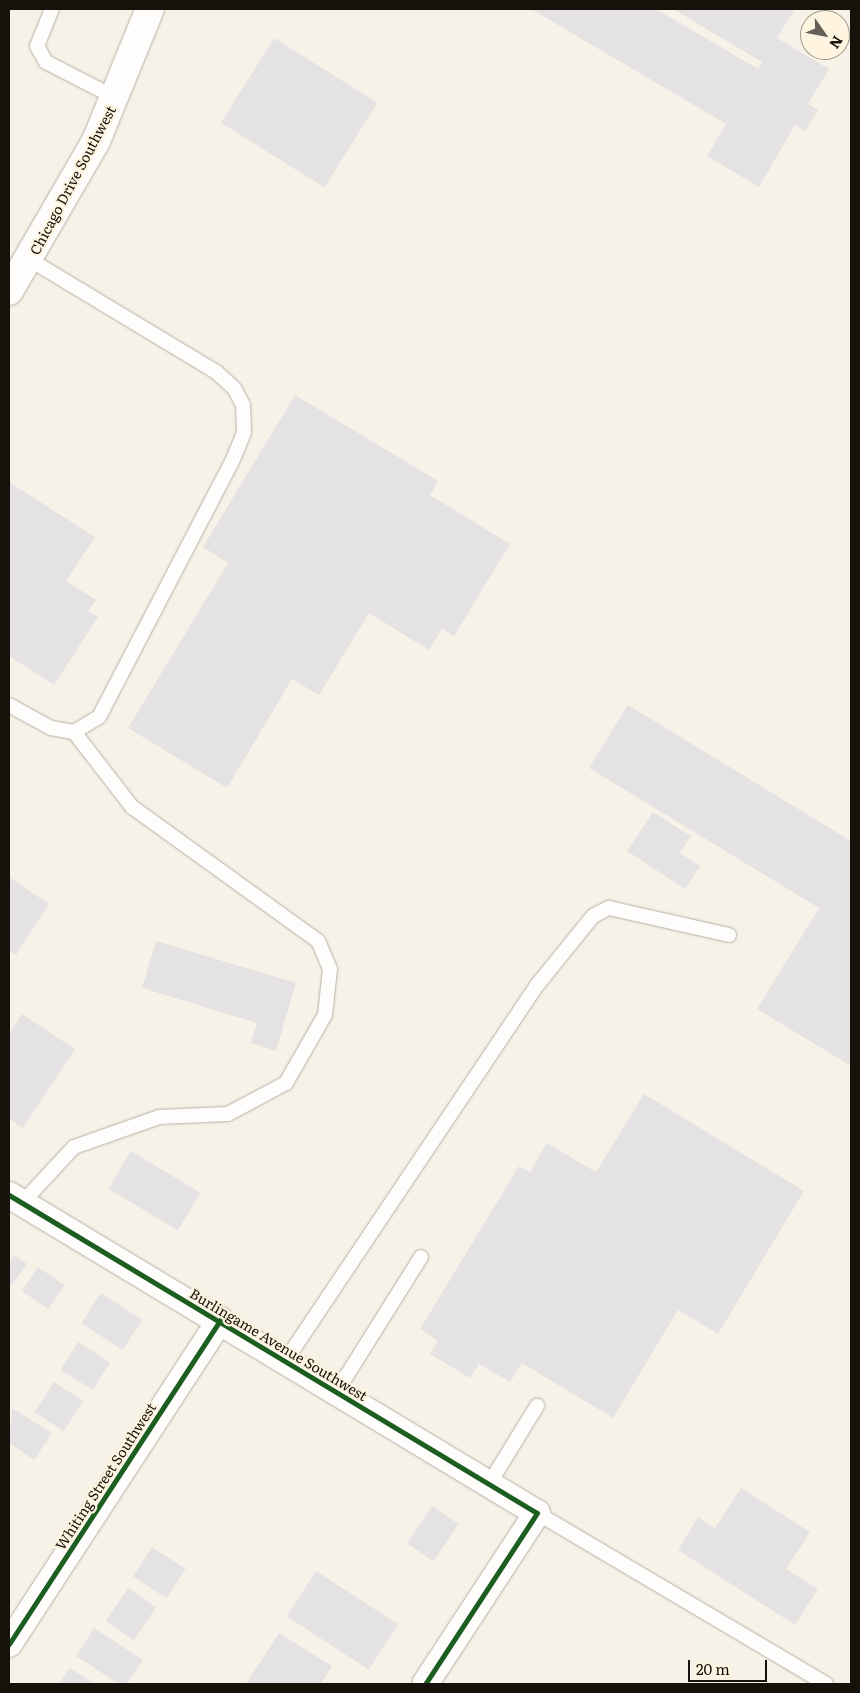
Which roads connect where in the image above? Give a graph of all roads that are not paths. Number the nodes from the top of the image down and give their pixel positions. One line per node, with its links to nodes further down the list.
1 (52, 9): 3 (lane)
2 (150, 9): 3 (main road, Chicago Drive Southwest)
3 (116, 98): 4 (main road, Chicago Drive Southwest)
4 (30, 260): 5 (main road, Chicago Drive Southwest); 7 (lane)
5 (9, 291)
6 (9, 705): 7 (lane)
7 (74, 732): 9 (lane)
8 (729, 935): 12 (lane)
9 (15, 1199): 11 (street, Burlingame Avenue Southwest)
10 (421, 1257): 13 (lane)
11 (220, 1320): 12 (street, Burlingame Avenue Southwest); 17 (street, Whiting Street Southwest)
12 (286, 1360): 13 (street, Burlingame Avenue Southwest)
13 (337, 1391): 15 (street, Burlingame Avenue Southwest)
14 (537, 1406): 15 (lane)
15 (489, 1484): 16 (street, Burlingame Avenue Southwest)
16 (537, 1513): 18 (street); 19 (lane)
17 (9, 1644)
18 (426, 1684)
19 (826, 1684)

